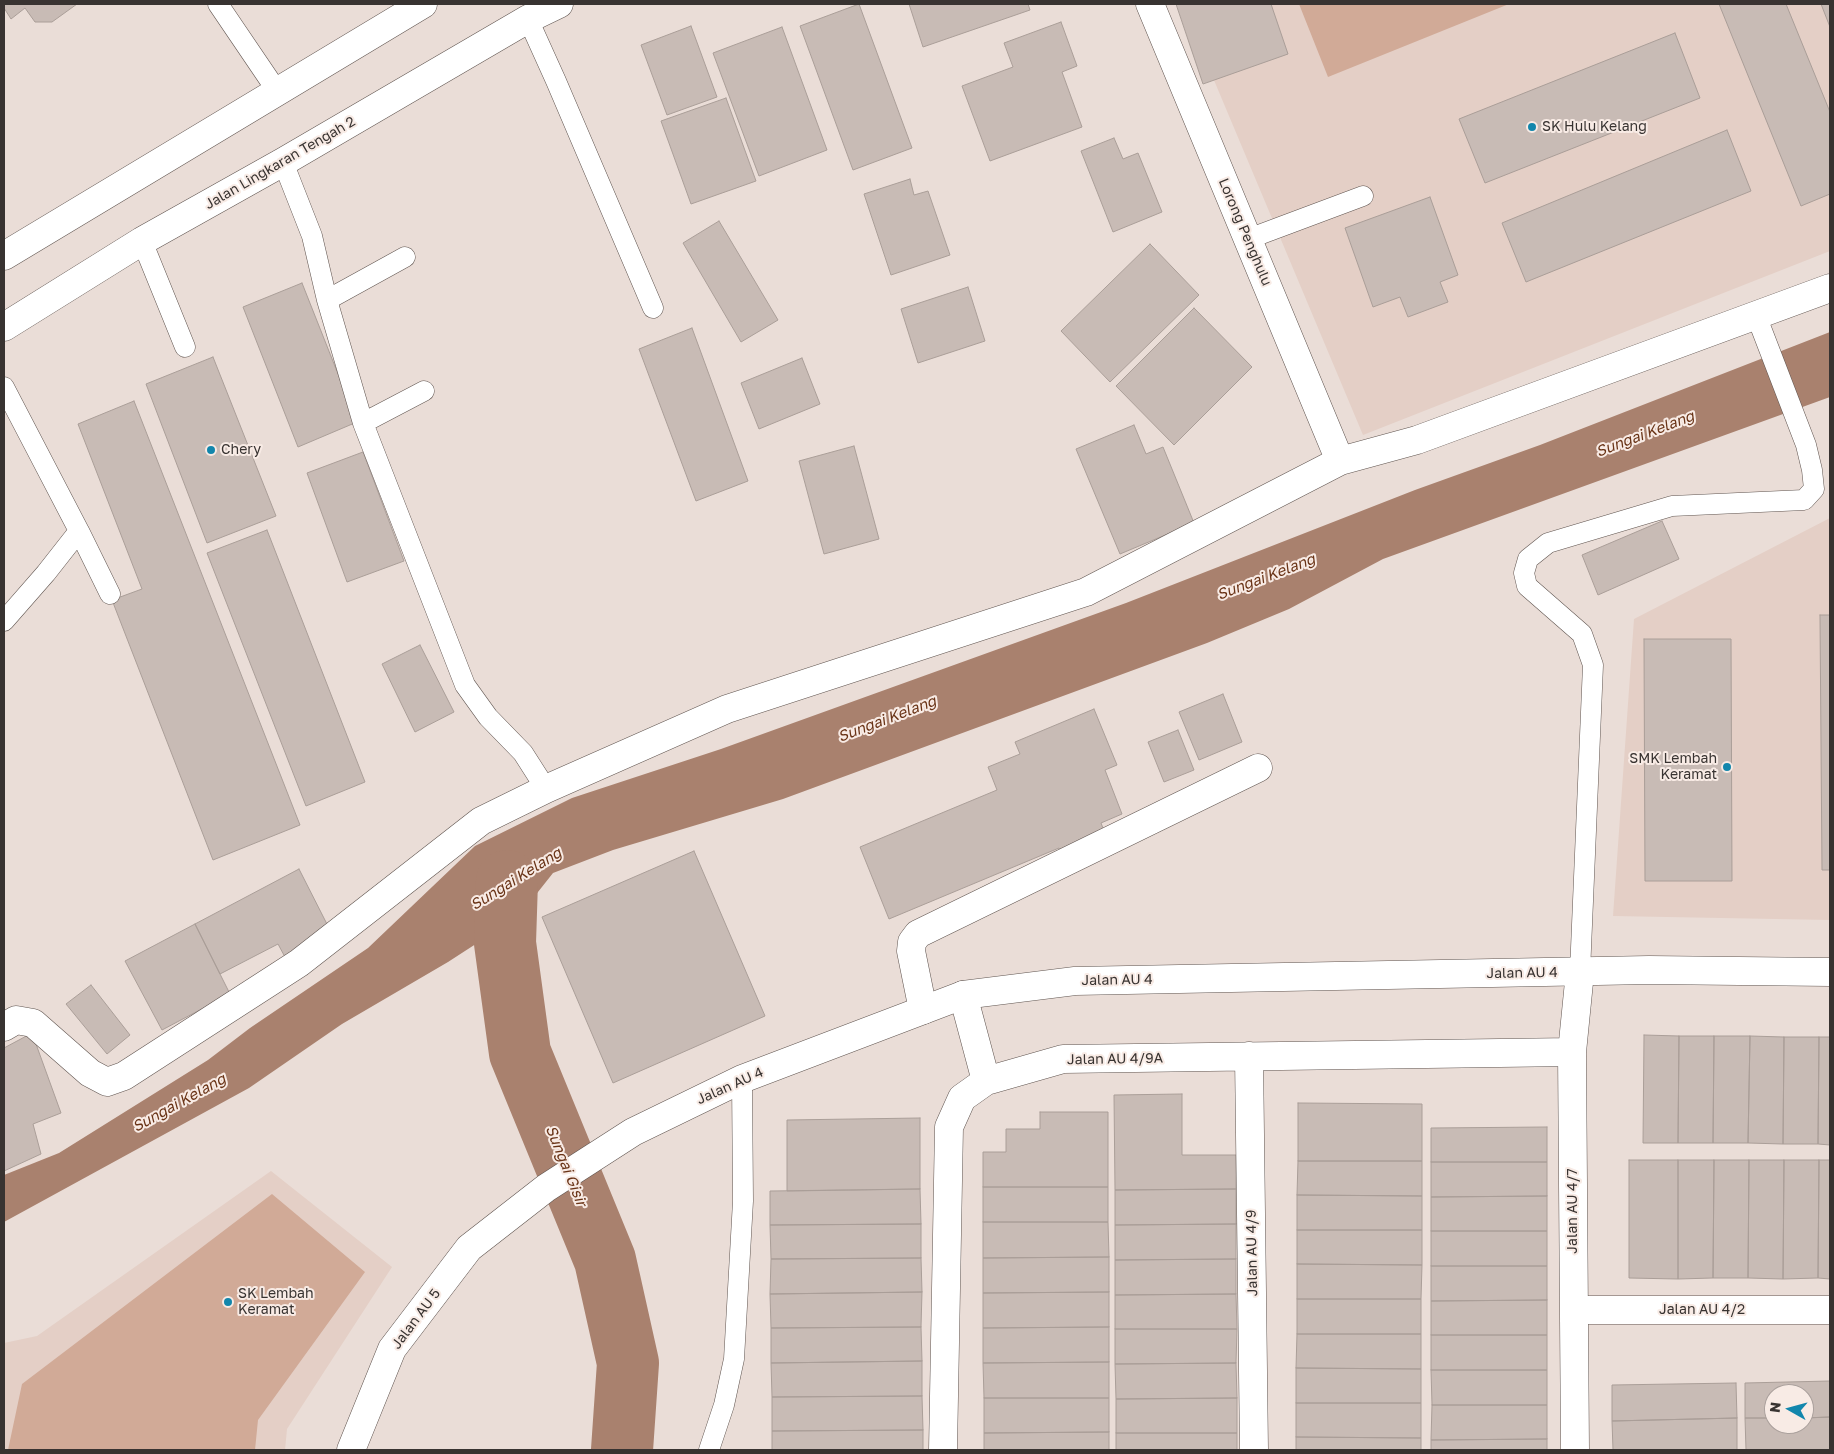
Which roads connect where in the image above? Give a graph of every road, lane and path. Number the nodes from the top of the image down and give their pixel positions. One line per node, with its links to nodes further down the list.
1 (218, 4): 6 (lane)
2 (423, 4): 6 (main road)
3 (558, 4): 5 (main road, Jalan Lingkaran Tengah 2)
4 (1150, 4): 9 (main road, Lorong Penghulu)
5 (528, 19): 7 (main road, Jalan Lingkaran Tengah 2); 15 (lane)
6 (277, 92): 11 (main road)
7 (283, 162): 10 (main road, Jalan Lingkaran Tengah 2); 14 (lane)
8 (1363, 196): 9 (lane)
9 (1248, 239): 22 (main road, Lorong Penghulu)
10 (142, 241): 17 (main road, Jalan Lingkaran Tengah 2); 18 (lane)
11 (4, 256)
12 (405, 257): 14 (lane)
13 (1830, 288): 16 (main road)
14 (327, 300): 21 (lane)
15 (653, 308)
16 (1756, 315): 22 (main road); 28 (lane)
17 (4, 327)
18 (185, 347)
19 (4, 387): 23 (lane)
20 (424, 391): 21 (lane)
21 (363, 423): 27 (lane)
22 (1340, 461): 27 (main road)
23 (79, 531): 24 (lane); 25 (lane)
24 (110, 594)
25 (4, 621)
26 (1258, 768): 31 (main road)
27 (546, 790): 32 (main road)
28 (1580, 972): 29 (main road, Jalan AU 4); 30 (main road, Jalan AU 4); 33 (main road, Jalan AU 4/7)
29 (1830, 972)
30 (963, 995): 31 (main road, Jalan AU 4); 36 (main road)
31 (924, 1010): 35 (main road, Jalan AU 4)
32 (4, 1027)
33 (1572, 1052): 34 (main road, Jalan AU 4/9A); 38 (main road, Jalan AU 4/7)
34 (1249, 1056): 36 (main road, Jalan AU 4/9A); 43 (main road, Jalan AU 4/9)
35 (742, 1079): 37 (main road, Jalan AU 4); 41 (lane)
36 (986, 1081): 42 (main road, Jalan AU 4/9A)
37 (469, 1248): 40 (main road, Jalan AU 5)
38 (1574, 1310): 39 (main road, Jalan AU 4/2); 44 (main road, Jalan AU 4/7)
39 (1830, 1310)
40 (351, 1450)
41 (709, 1450)
42 (943, 1450)
43 (1254, 1450)
44 (1574, 1450)

